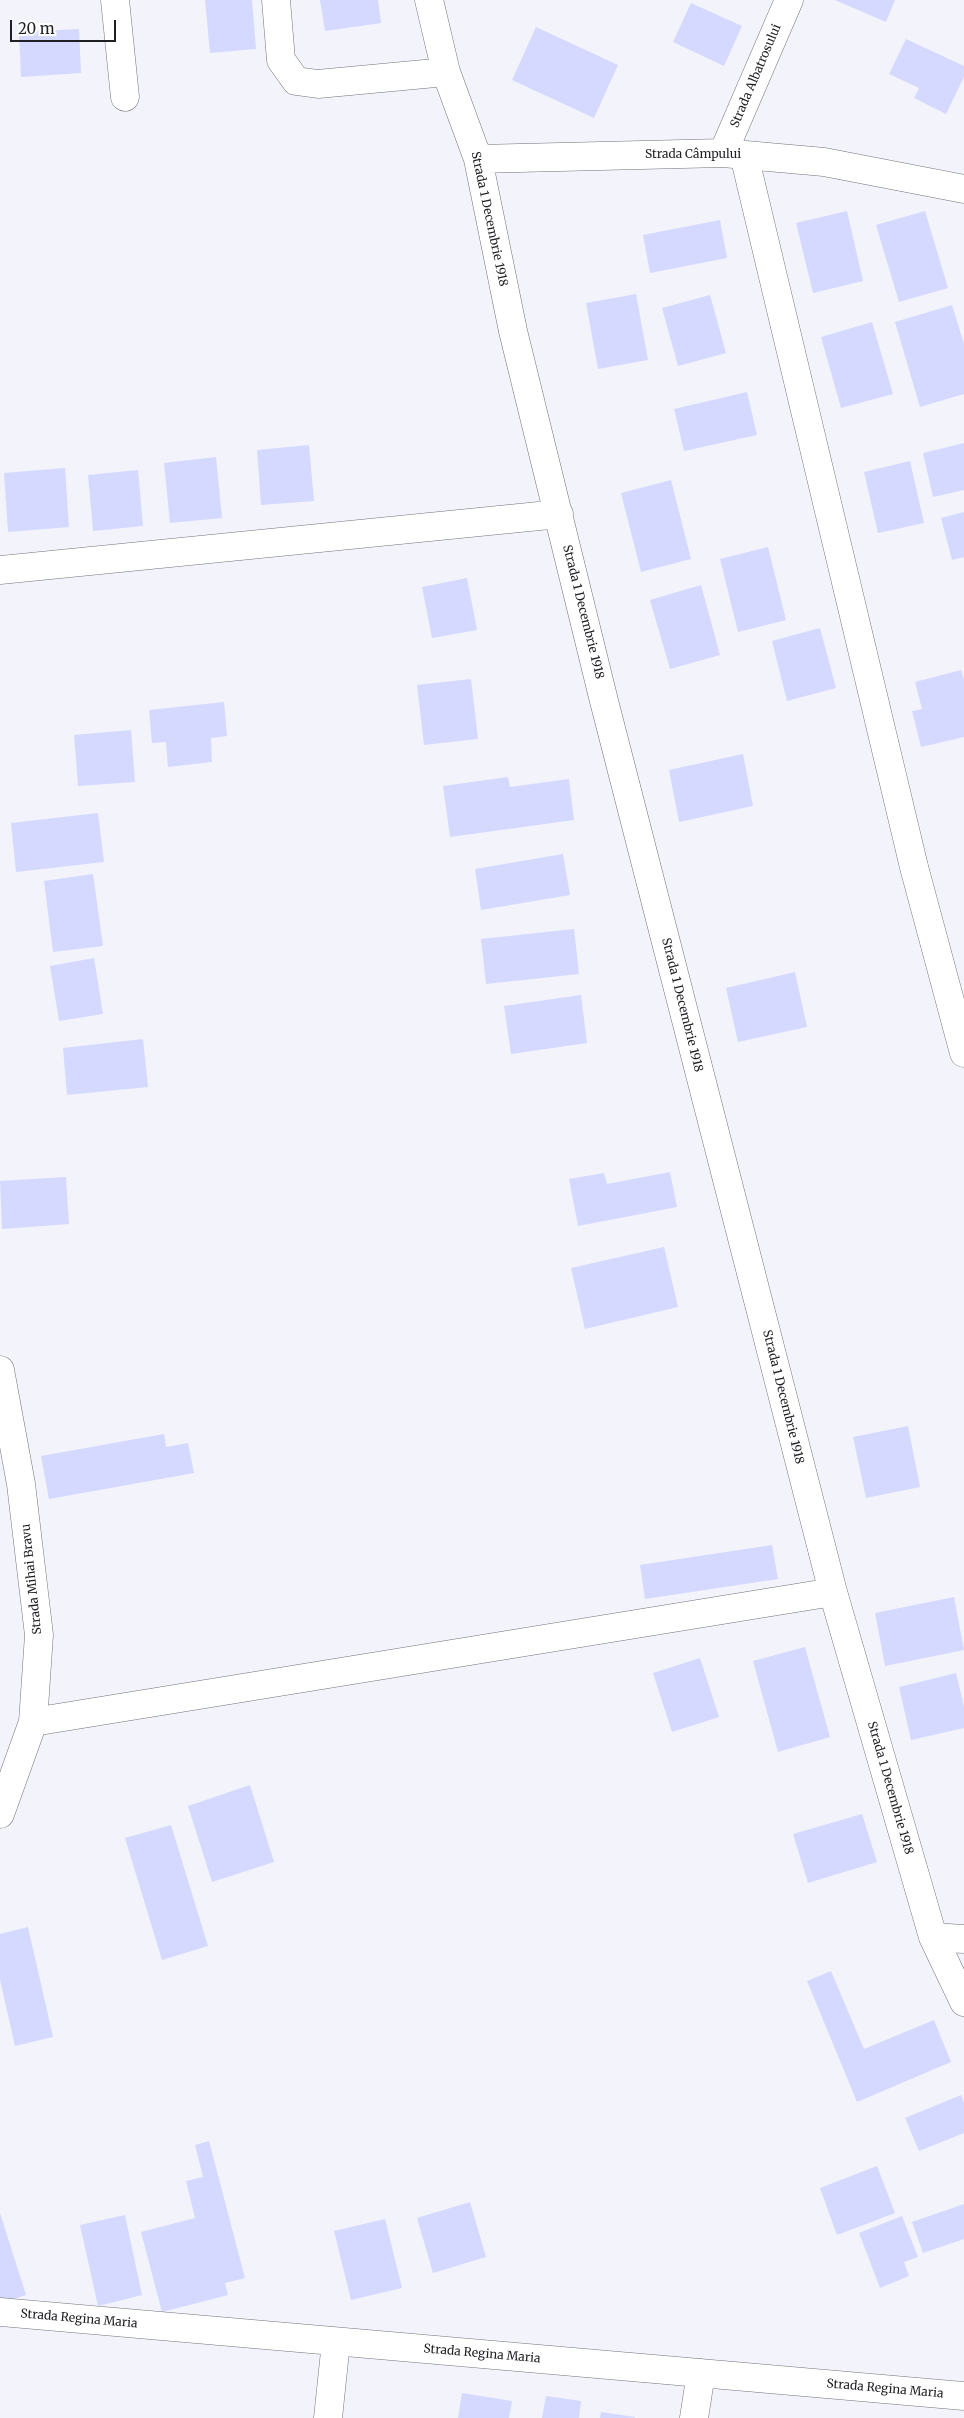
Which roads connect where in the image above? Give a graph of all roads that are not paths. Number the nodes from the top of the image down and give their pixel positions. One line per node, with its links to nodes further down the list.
1 (114, 0): 6 (street)
2 (276, 0): 5 (street)
3 (429, 0): 5 (street, Strada 1 Decembrie 1918)
4 (789, 0): 7 (street, Strada Albatrosului)
5 (446, 72): 8 (street, Strada 1 Decembrie 1918)
6 (125, 98)
7 (734, 154): 8 (street, Strada Câmpului); 9 (street, Strada Câmpului); 12 (street)
8 (478, 159): 10 (street, Strada 1 Decembrie 1918)
9 (964, 189)
10 (559, 514): 11 (street); 14 (street, Strada 1 Decembrie 1918)
11 (0, 570)
12 (964, 1053)
13 (0, 1370): 15 (street, Strada Mihai Bravu)
14 (833, 1592): 15 (street); 17 (street, Strada 1 Decembrie 1918)
15 (33, 1722): 16 (street, Strada Mihai Bravu)
16 (0, 1814)
17 (932, 1937): 18 (street); 19 (street, Strada 1 Decembrie 1918)
18 (964, 1939)
19 (964, 2002)
20 (0, 2312): 21 (street, Strada Regina Maria)
21 (336, 2342): 22 (street, Strada Regina Maria); 24 (street)
22 (701, 2373): 23 (street, Strada Regina Maria); 25 (street)
23 (964, 2396)
24 (328, 2418)
25 (694, 2418)

